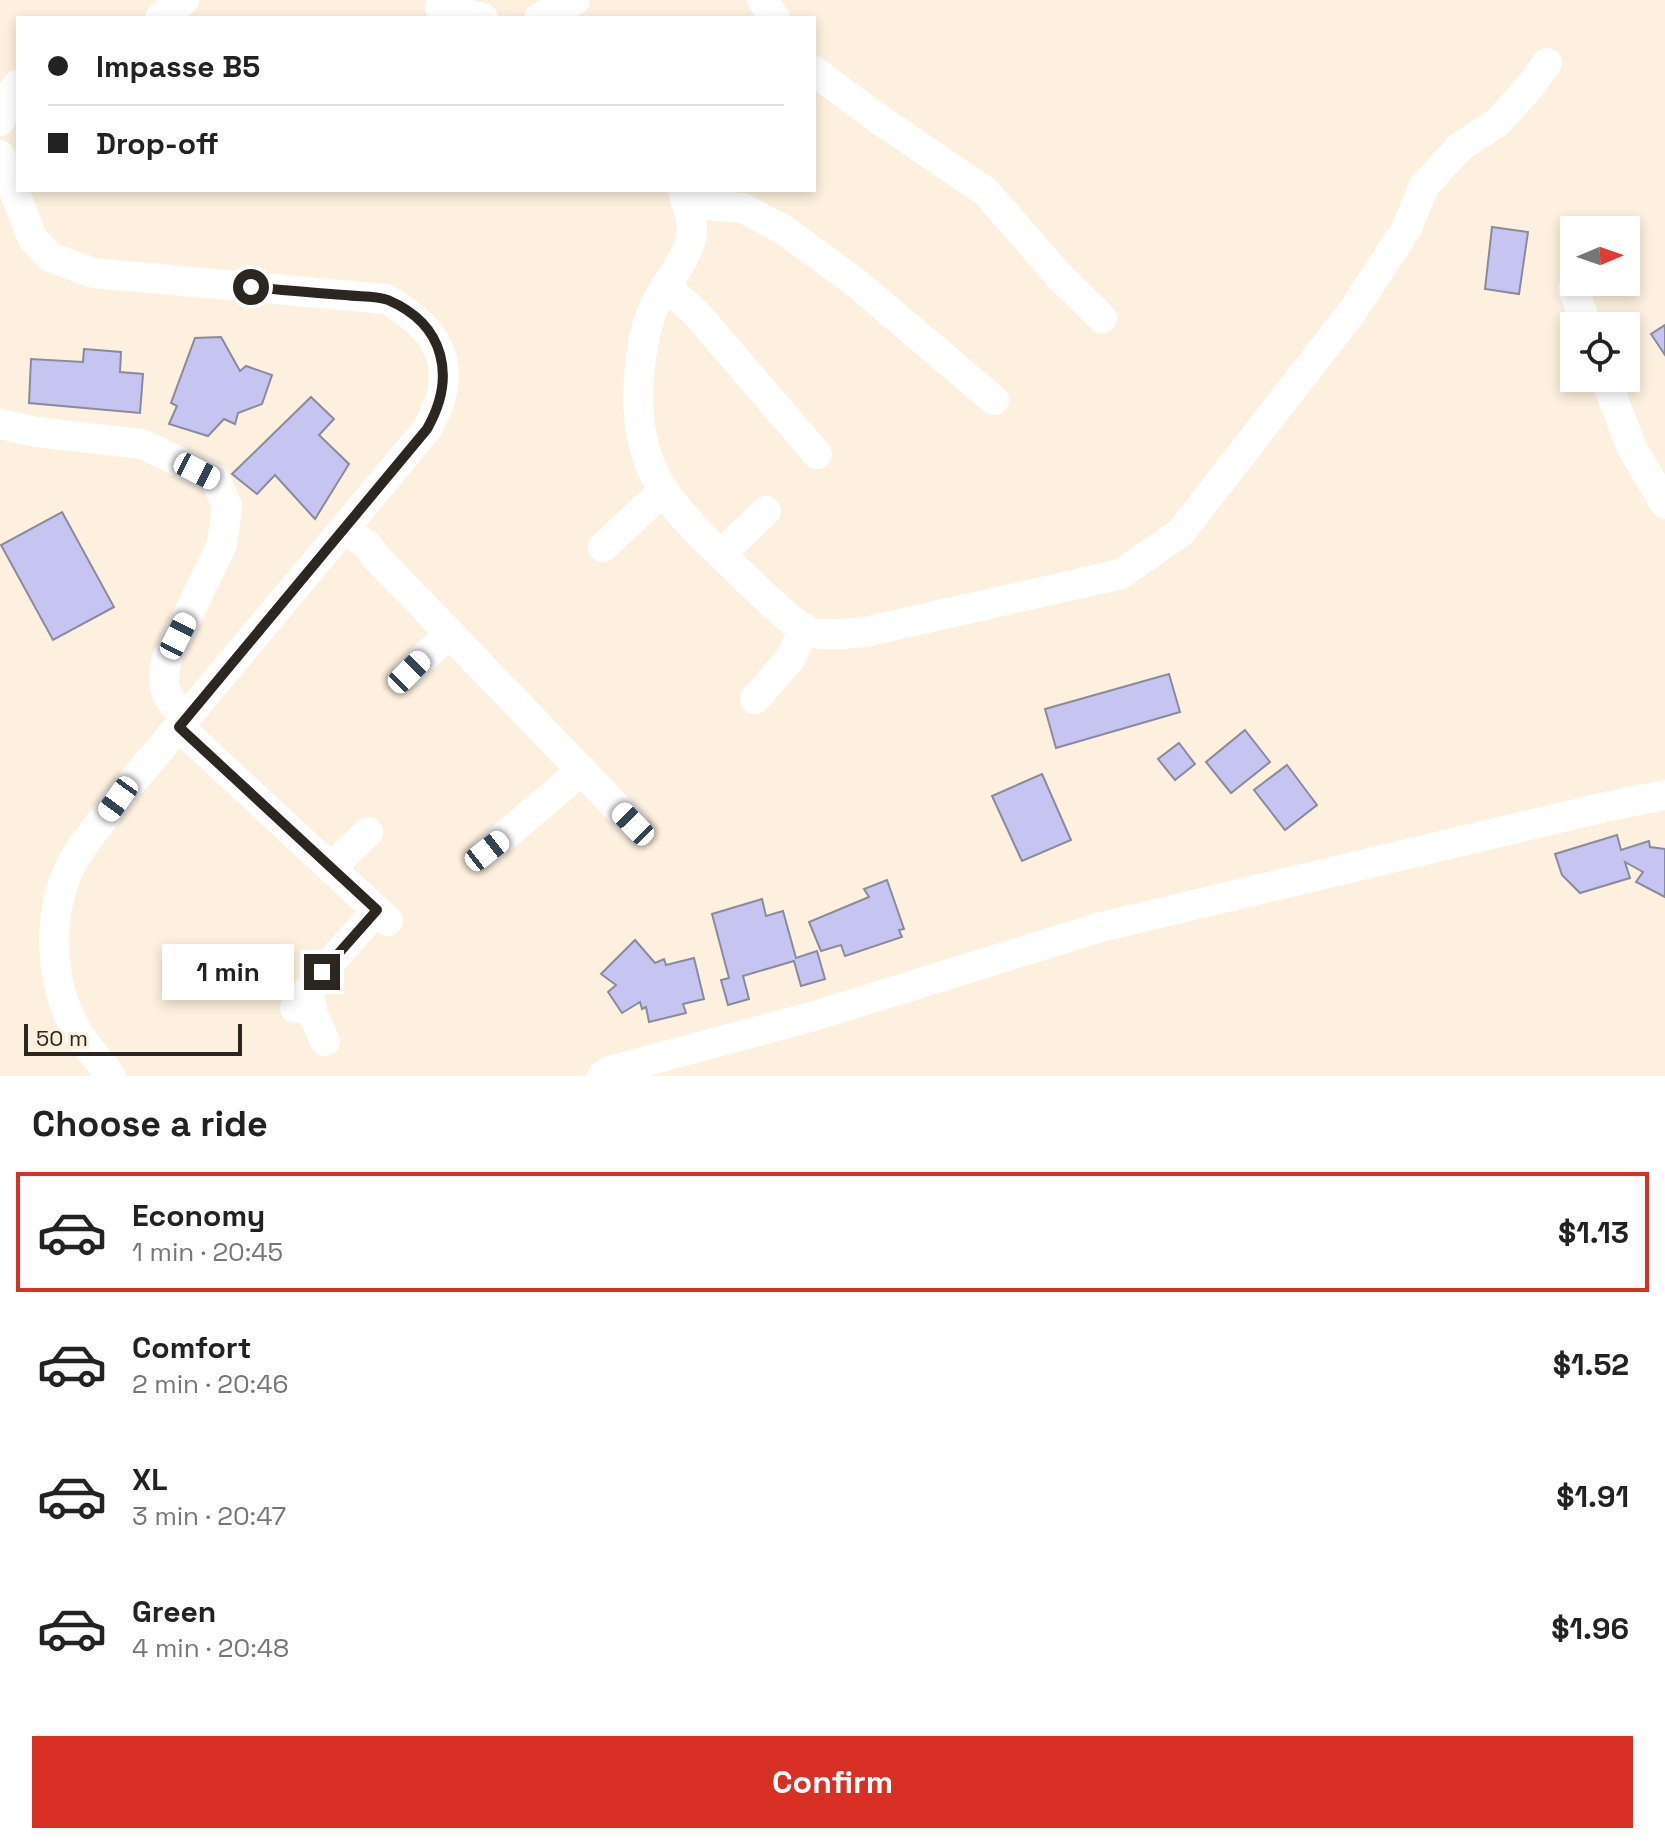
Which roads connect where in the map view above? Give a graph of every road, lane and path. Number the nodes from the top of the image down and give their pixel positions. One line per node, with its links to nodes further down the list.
1 (184, 0): 4 (street)
2 (575, 0): 6 (street)
3 (439, 9): 5 (street)
4 (163, 16)
5 (473, 16)
6 (543, 16)
7 (1547, 63): 25 (street)
8 (816, 72): 14 (street)
9 (16, 87): 10 (street)
10 (0, 121)
11 (0, 155): 22 (street)
12 (685, 196): 13 (street); 16 (street)
13 (665, 286): 18 (street); 19 (street)
14 (1102, 318)
15 (1610, 392): 20 (street)
16 (994, 400)
17 (0, 424): 29 (street)
18 (817, 454)
19 (663, 491): 23 (street); 24 (street)
20 (1665, 504)
21 (766, 511): 24 (street)
22 (344, 528): 26 (street); 29 (street)
23 (603, 547)
24 (721, 554): 25 (street)
25 (804, 628): 28 (street)
26 (450, 633): 27 (street); 30 (street)
27 (409, 672)
28 (755, 699)
29 (183, 723): 35 (street); 37 (street)
30 (582, 770): 32 (street); 34 (street)
31 (1665, 795): 38 (street)
32 (633, 824)
33 (368, 832): 35 (street)
34 (487, 851)
35 (331, 868): 36 (street)
36 (325, 1041)
37 (111, 1076)
38 (602, 1076)

